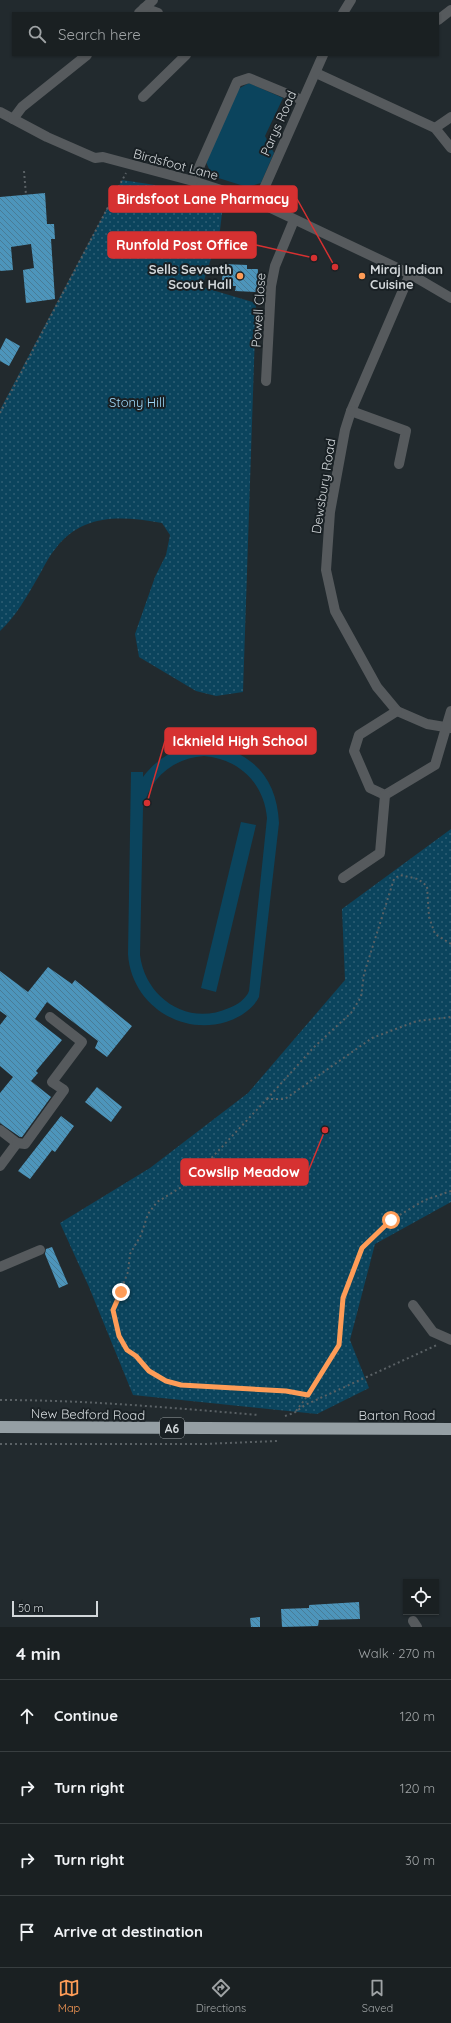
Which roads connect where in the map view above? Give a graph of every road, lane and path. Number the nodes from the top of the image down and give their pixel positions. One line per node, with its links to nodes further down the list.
1 (153, 0): 4 (street)
2 (351, 0): 5 (street)
3 (451, 10): 6 (street)
4 (142, 11)
5 (344, 12)
6 (439, 19)
7 (86, 56): 15 (street)
8 (185, 56): 11 (street)
9 (323, 56): 10 (street, Parys Road)
10 (316, 73): 12 (street, Parys Road); 16 (street)
11 (142, 97)
12 (302, 100): 20 (street); 22 (street, Parys Road)
13 (0, 112): 15 (street, Birdsfoot Lane)
14 (451, 116): 16 (street)
15 (13, 119): 18 (street, Birdsfoot Lane)
16 (436, 128): 17 (street)
17 (451, 148)
18 (130, 165): 20 (street, Birdsfoot Lane); 28 (path)
19 (24, 171): 21 (path)
20 (193, 181): 22 (street, Birdsfoot Lane)
21 (26, 195)
22 (258, 202): 23 (street, Birdsfoot Lane)
23 (294, 220): 24 (street, Birdsfoot Lane); 26 (street, Powell Close)
24 (410, 274): 25 (street, Birdsfoot Lane); 27 (street, Dewsbury Road)
25 (451, 298)
26 (266, 381)
27 (351, 411): 29 (street); 30 (street, Dewsbury Road)
28 (0, 413)
29 (399, 464)
30 (398, 711): 32 (street, Dewsbury Road); 33 (street)
31 (451, 711): 32 (street)
32 (449, 727): 33 (street)
33 (385, 795): 34 (street)
34 (343, 878)
35 (451, 944): 38 (path)
36 (50, 1017): 40 (street)
37 (451, 1017): 38 (path)
38 (267, 1099): 47 (path)
39 (0, 1130): 40 (street)
40 (16, 1143): 41 (street)
41 (0, 1166)
42 (451, 1190): 47 (path)
43 (40, 1250): 44 (street)
44 (0, 1267)
45 (413, 1305): 46 (street)
46 (450, 1340): 49 (path)
47 (308, 1395): 49 (path)
48 (0, 1400): 50 (path)
49 (294, 1413): 51 (path)
50 (265, 1416)
51 (280, 1417)
52 (0, 1427): 53 (highway, New Bedford Road / A6)
53 (344, 1430): 54 (highway, Barton Road / A6)
54 (451, 1430)
55 (280, 1441): 56 (path)
56 (0, 1444)

